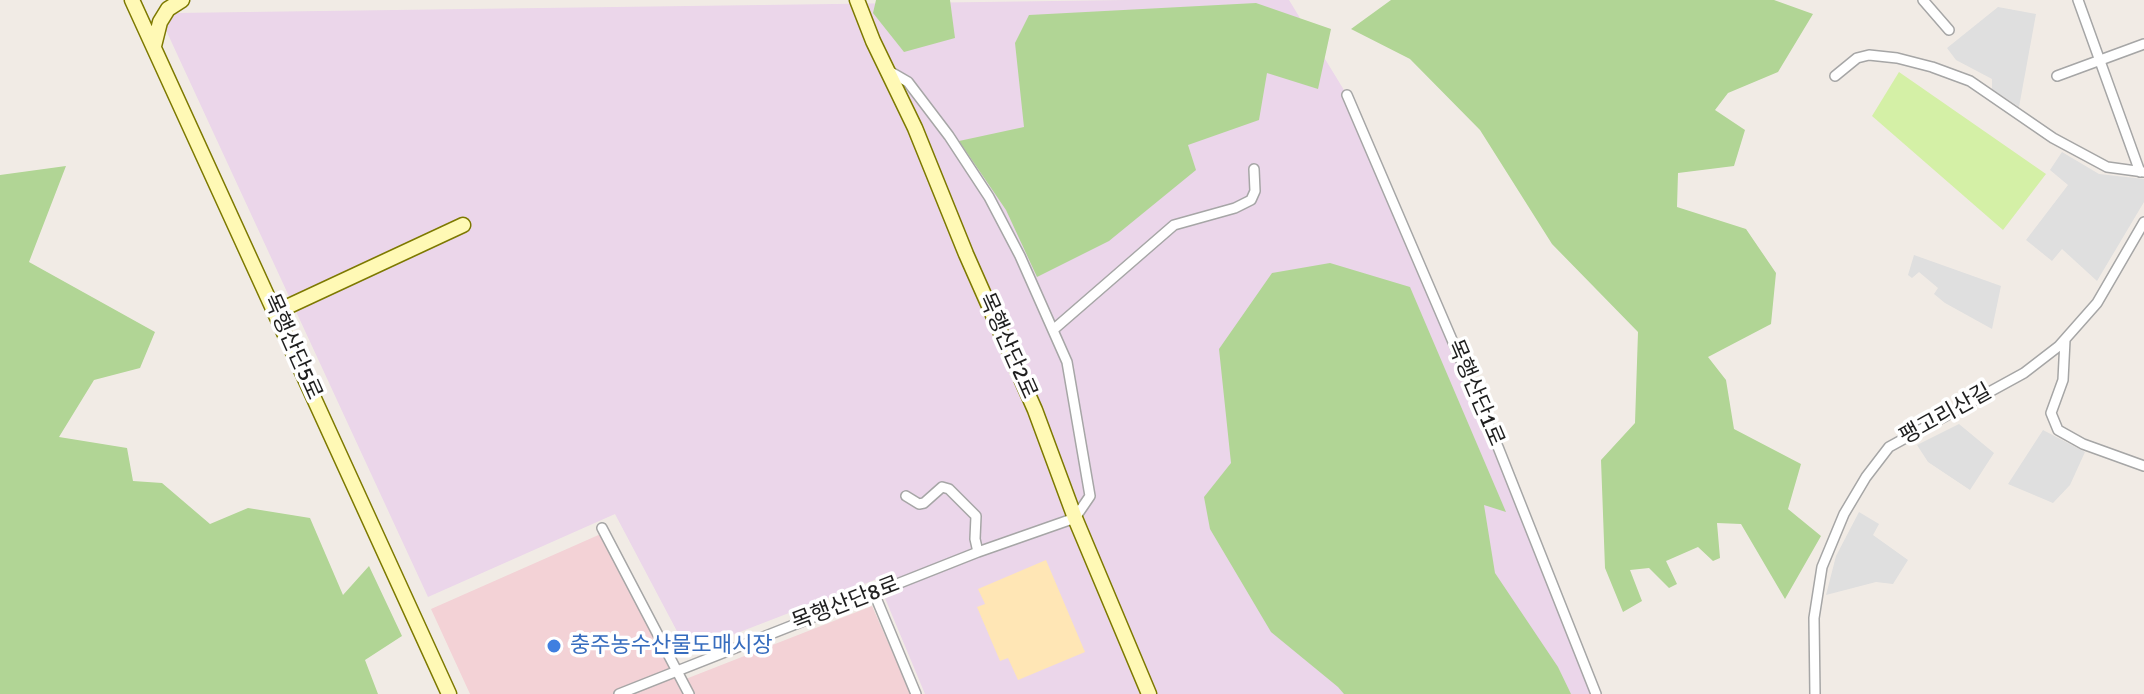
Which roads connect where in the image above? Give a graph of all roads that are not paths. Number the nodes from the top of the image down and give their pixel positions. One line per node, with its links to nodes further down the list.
1 (132, 0): 8 (street, 목행산단5로)
2 (182, 0): 8 (street)
3 (857, 0): 10 (street, 목행산단2로)
4 (1923, 0): 6 (street)
5 (2078, 0): 9 (street)
6 (1949, 30)
7 (2144, 44): 9 (street)
8 (154, 46): 18 (street, 목행산단5로)
9 (2100, 60): 12 (street); 15 (street)
10 (887, 70): 19 (street); 23 (street, 목행산단2로)
11 (1835, 76): 15 (street)
12 (2057, 76)
13 (1347, 95): 33 (street, 목행산단1로)
14 (1254, 169): 19 (street)
15 (2142, 172)
16 (2144, 222): 20 (street, 팽고리산길)
17 (463, 225): 18 (street)
18 (276, 312): 28 (street, 목행산단5로)
19 (1053, 330): 23 (street)
20 (2065, 340): 21 (street); 34 (street, 팽고리산길)
21 (2144, 466)
22 (906, 496): 25 (street)
23 (1075, 518): 25 (street, 목행산단8로); 32 (street, 목행산단2로)
24 (602, 528): 27 (street)
25 (978, 552): 26 (street, 목행산단8로)
26 (874, 593): 27 (street, 목행산단8로); 31 (street)
27 (677, 669): 29 (street, 목행산단8로); 30 (street)
28 (449, 694)
29 (619, 694)
30 (689, 694)
31 (916, 694)
32 (1149, 694)
33 (1596, 694)
34 (1815, 694)

